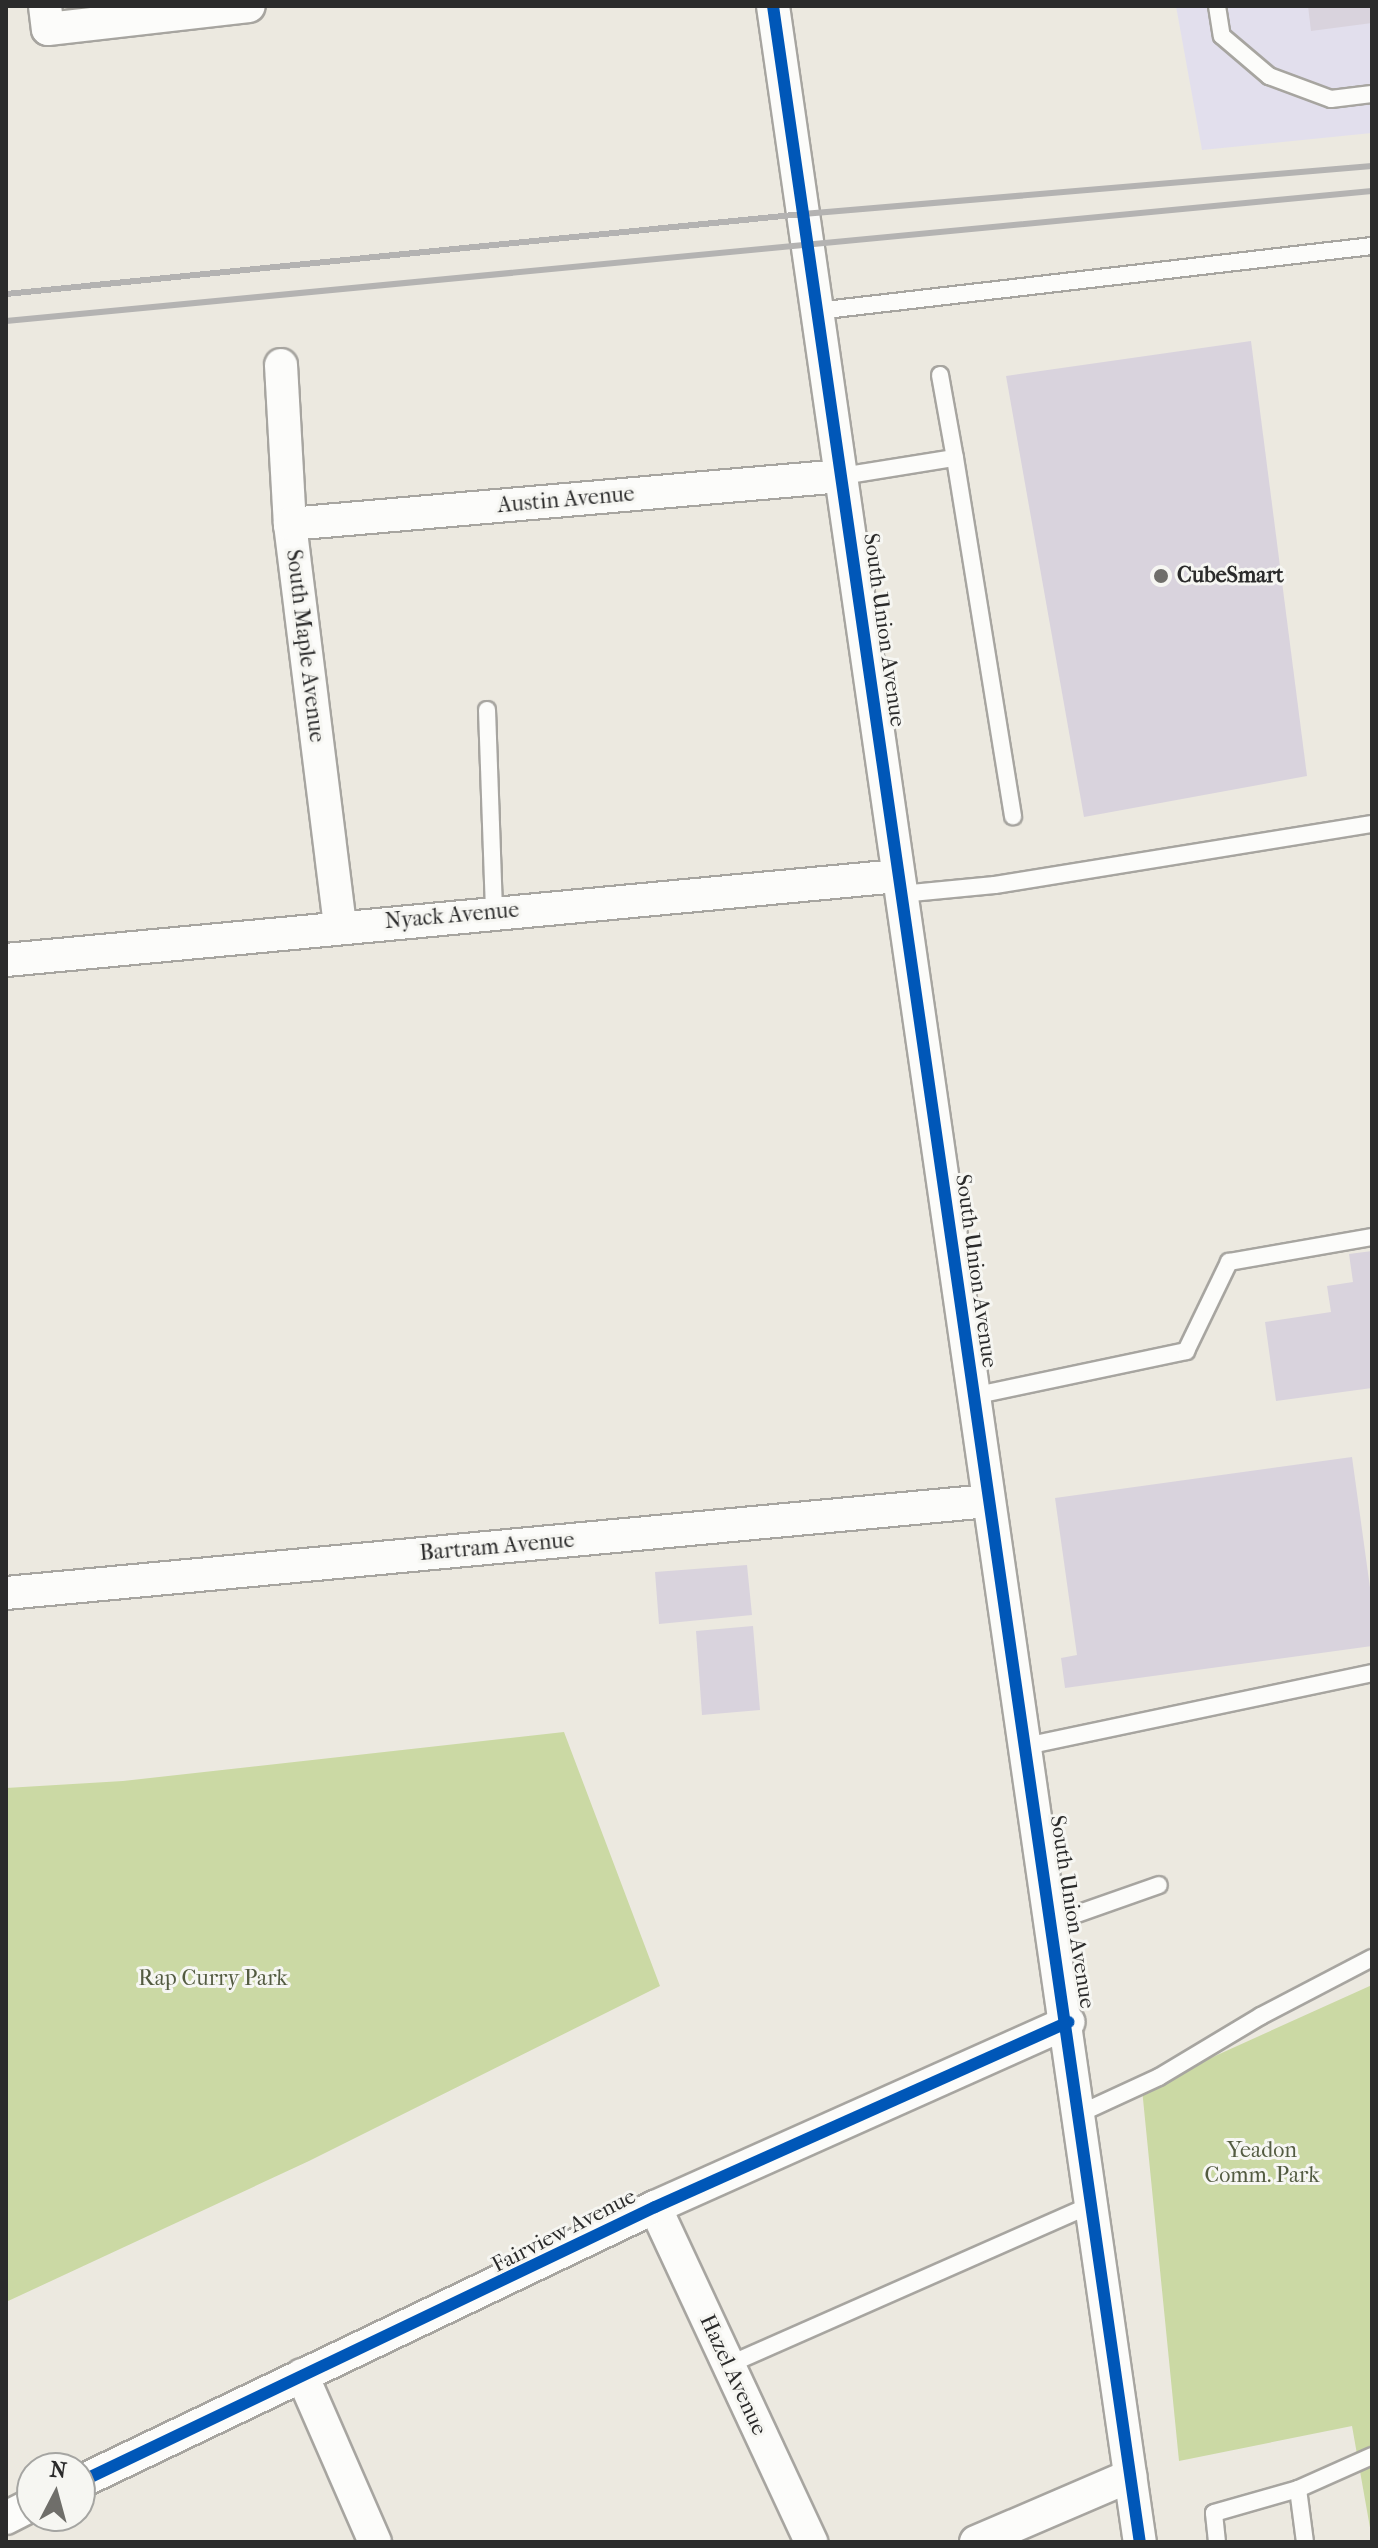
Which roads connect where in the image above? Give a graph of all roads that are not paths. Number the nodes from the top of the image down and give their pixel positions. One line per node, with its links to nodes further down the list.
1 (45, 6): 2 (street)
2 (249, 6)
3 (773, 6): 7 (street, South Union Avenue)
4 (1217, 6): 5 (lane)
5 (1372, 94)
6 (1372, 246): 7 (lane)
7 (817, 311): 11 (street, South Union Avenue)
8 (281, 365): 12 (street, South Maple Avenue)
9 (940, 375): 10 (lane)
10 (955, 458): 11 (lane); 14 (lane)
11 (842, 476): 12 (street, Austin Avenue); 16 (street, South Union Avenue)
12 (290, 524): 18 (street, South Maple Avenue)
13 (487, 710): 17 (lane)
14 (1013, 816)
15 (1372, 824): 16 (lane)
16 (899, 885): 17 (street, Nyack Avenue); 21 (street, South Union Avenue)
17 (494, 912): 18 (street, Nyack Avenue)
18 (340, 927): 19 (street, Nyack Avenue)
19 (6, 960)
20 (1372, 1237): 21 (lane)
21 (973, 1396): 22 (street, South Union Avenue)
22 (988, 1501): 23 (street, Bartram Avenue); 25 (street, South Union Avenue)
23 (6, 1593)
24 (1372, 1673): 25 (lane)
25 (1026, 1746): 27 (street, South Union Avenue)
26 (1159, 1885): 27 (lane)
27 (1054, 1922): 29 (street, South Union Avenue)
28 (1372, 1958): 30 (lane)
29 (1069, 2022): 30 (street, South Union Avenue); 32 (street, Fairview Avenue)
30 (1081, 2113): 31 (street, South Union Avenue)
31 (1093, 2204): 33 (lane); 37 (street, South Union Avenue)
32 (655, 2207): 33 (street, Hazel Avenue); 34 (street, Fairview Avenue)
33 (728, 2365): 40 (street, Hazel Avenue)
34 (302, 2375): 36 (street, Fairview Avenue); 39 (street)
35 (1372, 2456): 38 (lane)
36 (96, 2474)
37 (1130, 2476): 41 (street); 42 (street, South Union Avenue)
38 (1298, 2489): 43 (lane); 44 (lane)
39 (375, 2542)
40 (811, 2542)
41 (976, 2542)
42 (1140, 2542)
43 (1217, 2542)
44 (1305, 2542)

